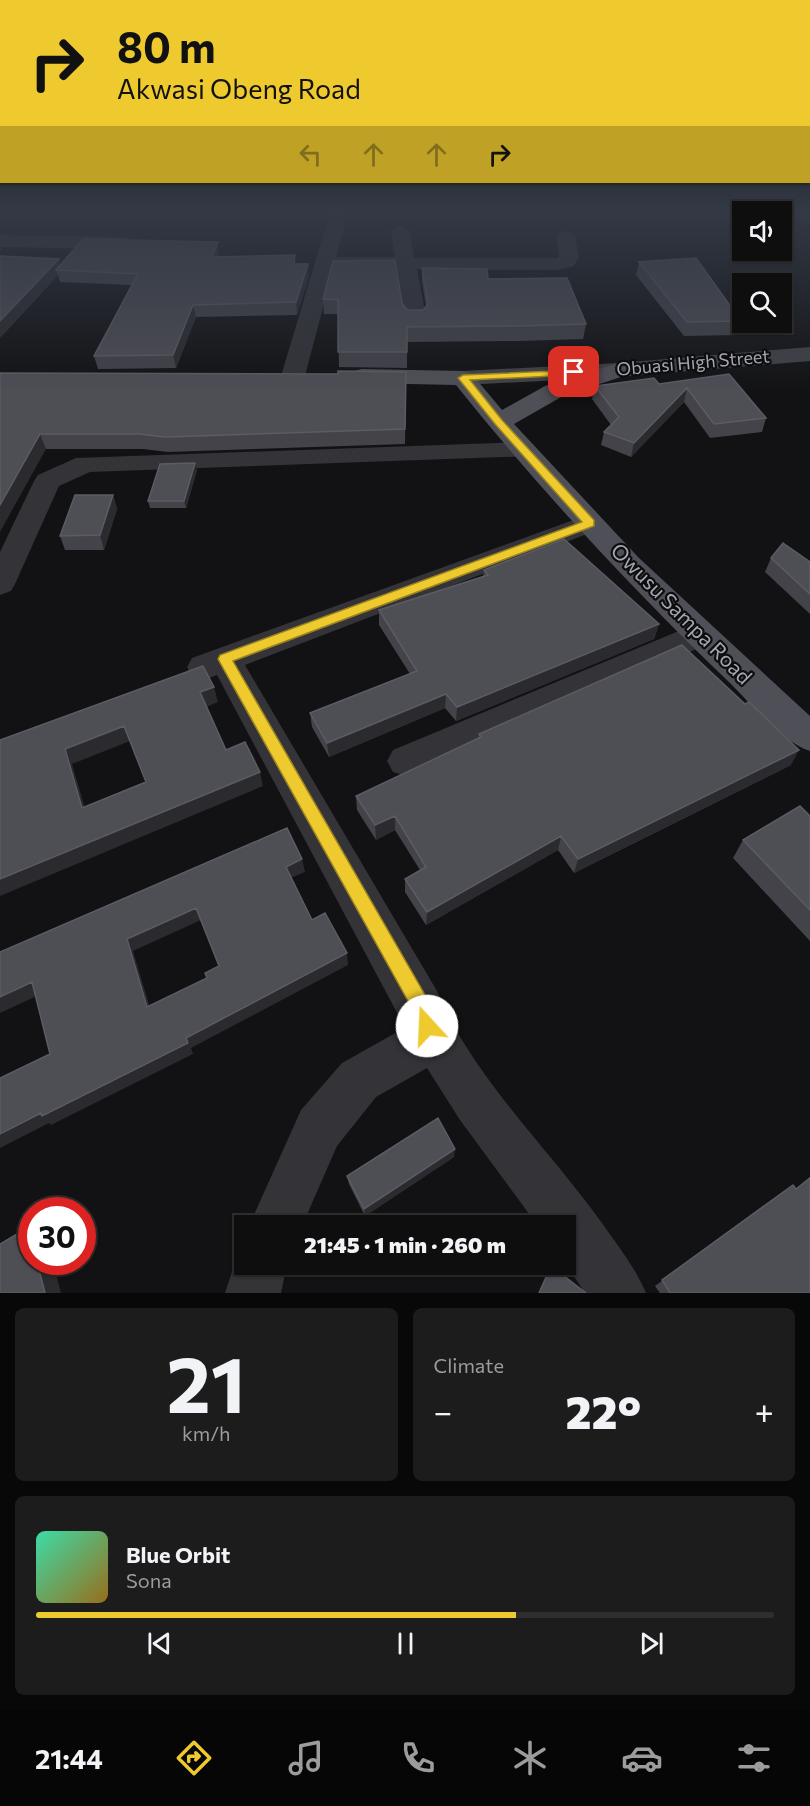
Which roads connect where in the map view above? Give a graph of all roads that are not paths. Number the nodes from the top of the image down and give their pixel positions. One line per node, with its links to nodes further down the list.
1 (323, 272): 6 (street)
2 (407, 272): 3 (street)
3 (414, 317)
4 (810, 354): 5 (street, Obuasi High Street)
5 (619, 370): 8 (street, Obuasi High Street); 9 (main road)
6 (316, 376): 7 (main road, Obuasi High Street); 8 (main road, Obuasi High Street)
7 (269, 377)
8 (463, 378): 9 (main road, Owusu Sampa Road)
9 (499, 422): 10 (main road, Owusu Sampa Road)
10 (524, 450): 11 (main road, Owusu Sampa Road); 12 (street)
11 (590, 523): 13 (main road, Owusu Sampa Road); 14 (street)
12 (0, 585)
13 (698, 635): 16 (main road, Owusu Sampa Road); 17 (street)
14 (225, 659): 15 (street); 18 (street)
15 (180, 676)
16 (810, 737)
17 (406, 761)
18 (427, 1026): 19 (street); 22 (street)
19 (280, 1215)
20 (257, 1275): 21 (street)
21 (253, 1293)
22 (618, 1293)

